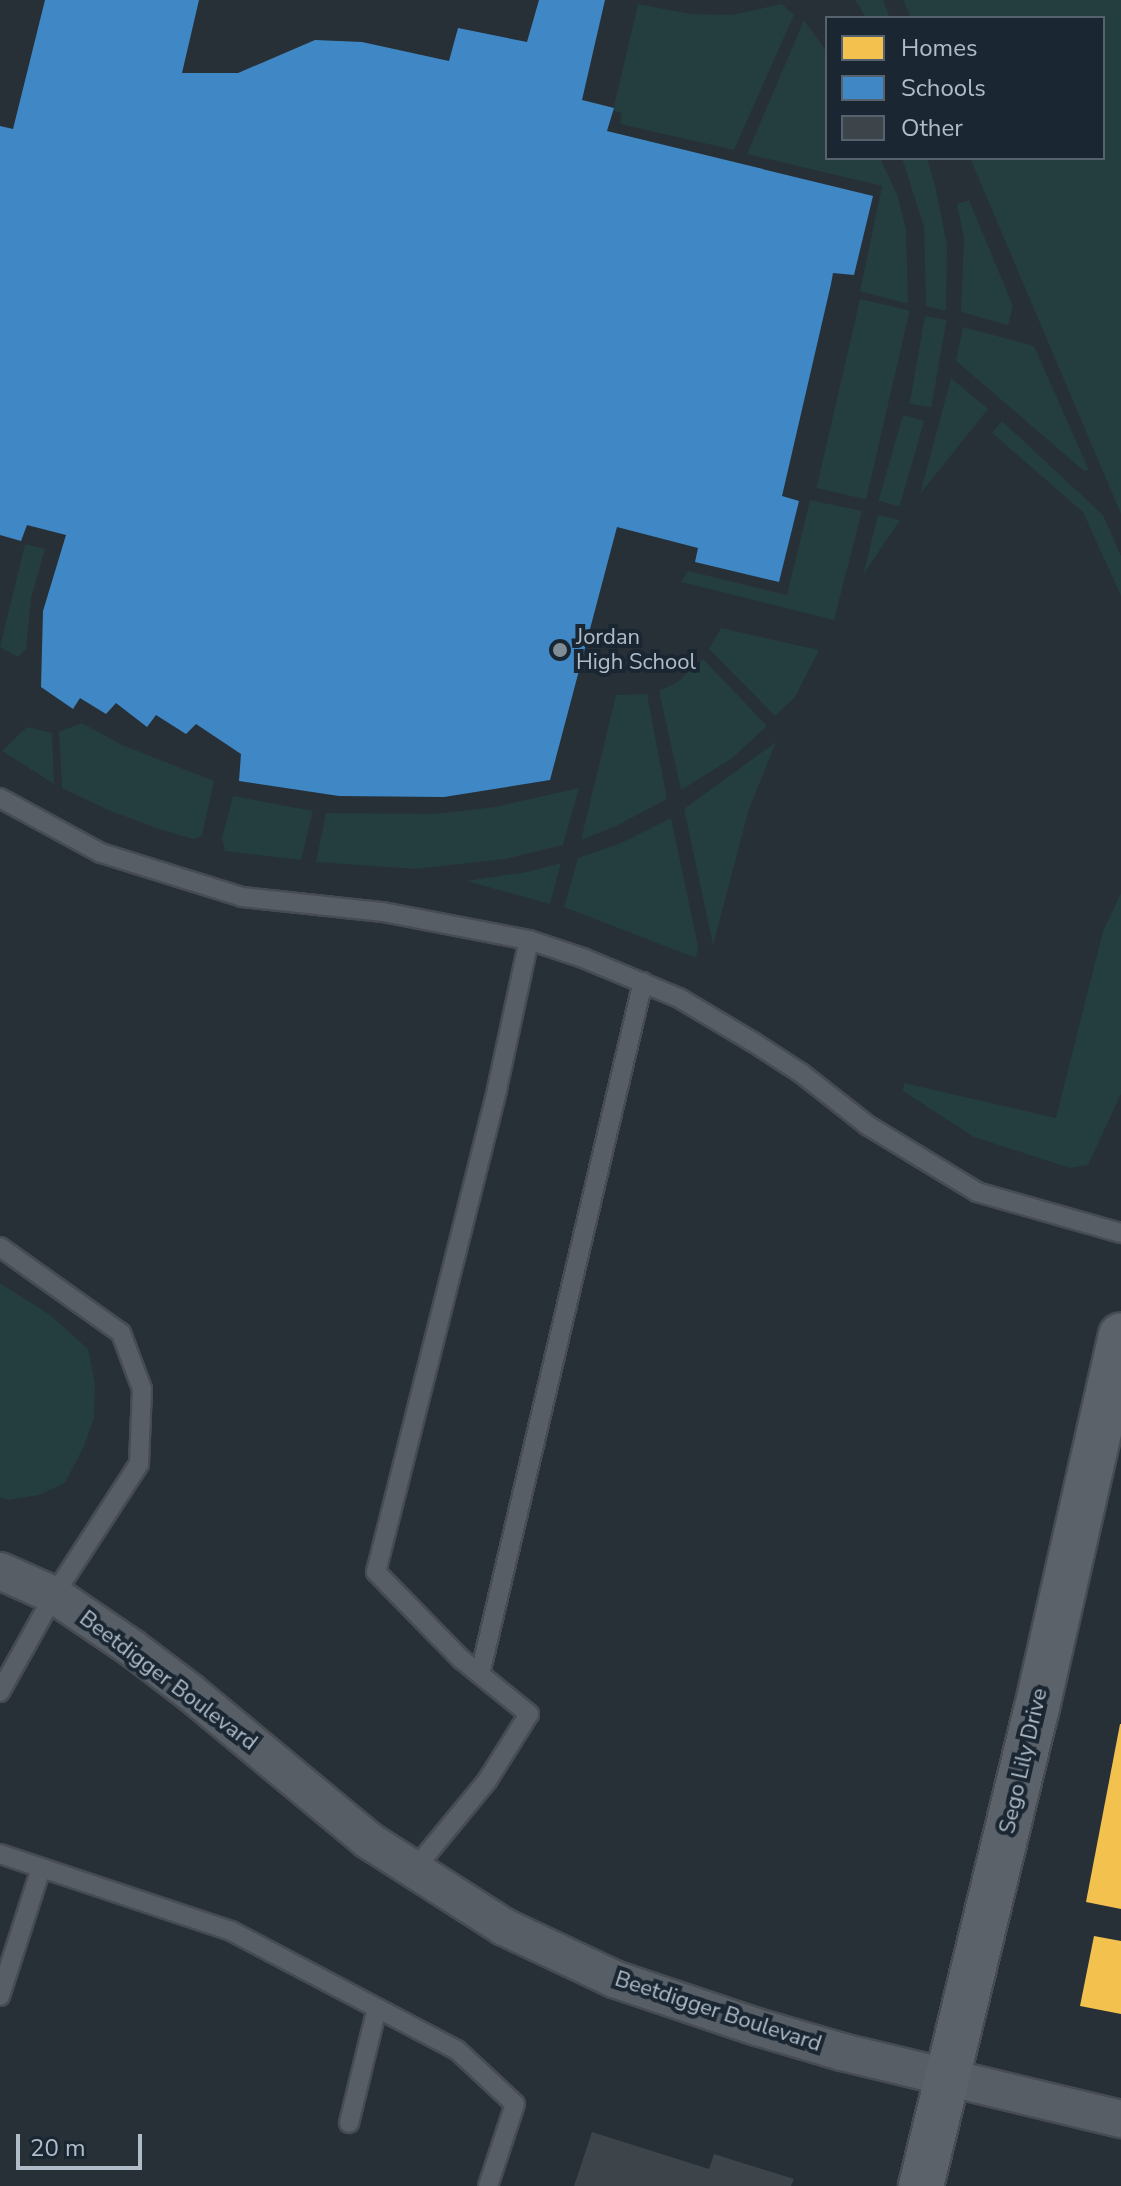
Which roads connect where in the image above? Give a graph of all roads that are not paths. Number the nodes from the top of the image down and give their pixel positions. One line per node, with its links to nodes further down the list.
1 (0, 798): 2 (lane)
2 (529, 940): 3 (lane); 9 (lane)
3 (643, 982): 4 (lane); 9 (lane)
4 (1121, 1233)
5 (0, 1247): 8 (lane)
6 (1121, 1335): 16 (main road, Sego Lily Drive)
7 (0, 1571): 8 (street, Beetdigger Boulevard)
8 (54, 1595): 10 (lane); 13 (street, Beetdigger Boulevard)
9 (480, 1674): 13 (lane)
10 (0, 1692)
11 (0, 1854): 12 (lane)
12 (41, 1868): 14 (lane); 15 (lane)
13 (413, 1871): 16 (street, Beetdigger Boulevard)
14 (0, 1996)
15 (377, 2008): 18 (lane); 19 (lane)
16 (948, 2078): 17 (street, Beetdigger Boulevard); 20 (main road, Sego Lily Drive)
17 (1121, 2119)
18 (349, 2123)
19 (488, 2186)
20 (921, 2186)

